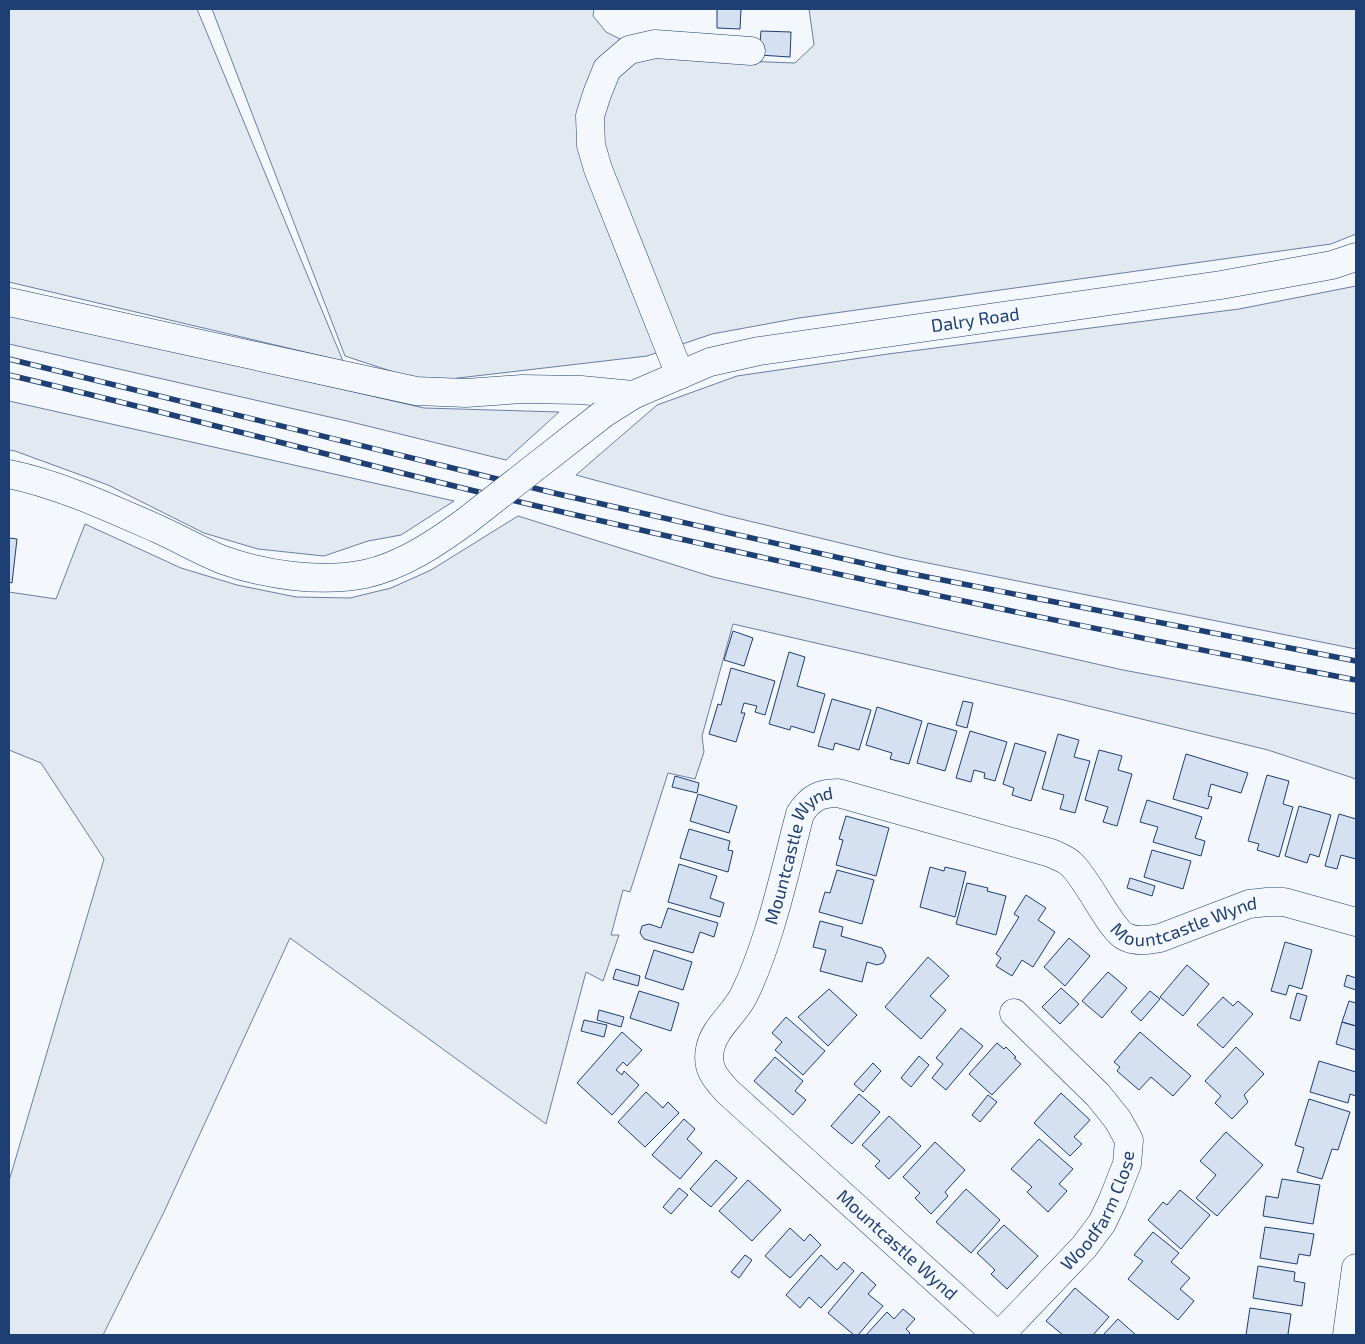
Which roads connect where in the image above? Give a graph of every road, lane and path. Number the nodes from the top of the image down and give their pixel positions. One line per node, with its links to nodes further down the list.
1 (751, 51): 4 (main road)
2 (1356, 257): 4 (main road, Dalry Road)
3 (9, 302): 5 (main road)
4 (680, 375): 5 (main road, Dalry Road)
5 (633, 395): 6 (main road, Dalry Road, bridge)
6 (9, 474)
7 (1356, 922): 10 (main road, Mountcastle Wynd)
8 (1014, 1014): 10 (main road, Woodfarm Close)
9 (1356, 1268): 11 (main road)
10 (998, 1335)
11 (1347, 1335)

